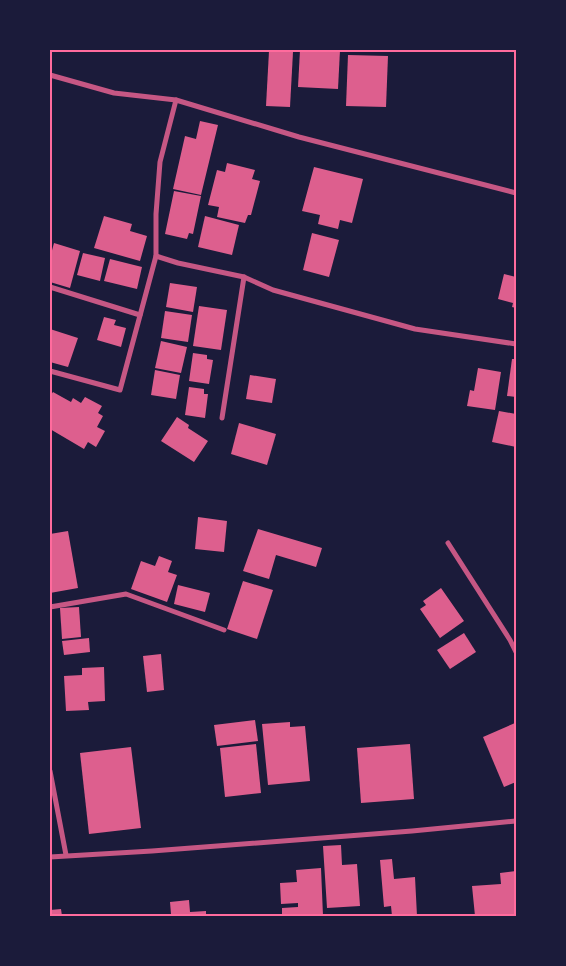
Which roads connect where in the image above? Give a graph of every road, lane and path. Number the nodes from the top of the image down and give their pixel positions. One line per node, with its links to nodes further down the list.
1 (50, 76): 2 (street)
2 (176, 100): 3 (street); 4 (street)
3 (516, 193)
4 (156, 256): 5 (street); 7 (street)
5 (244, 277): 8 (street); 10 (street)
6 (50, 287): 7 (street)
7 (140, 315): 9 (street)
8 (516, 344)
9 (50, 371)
10 (222, 418)
11 (448, 544): 14 (street)
12 (50, 607): 13 (street)
13 (224, 630)
14 (516, 652)
15 (50, 771): 17 (street)
16 (516, 821): 17 (street)
17 (66, 855): 18 (street)
18 (50, 857)

